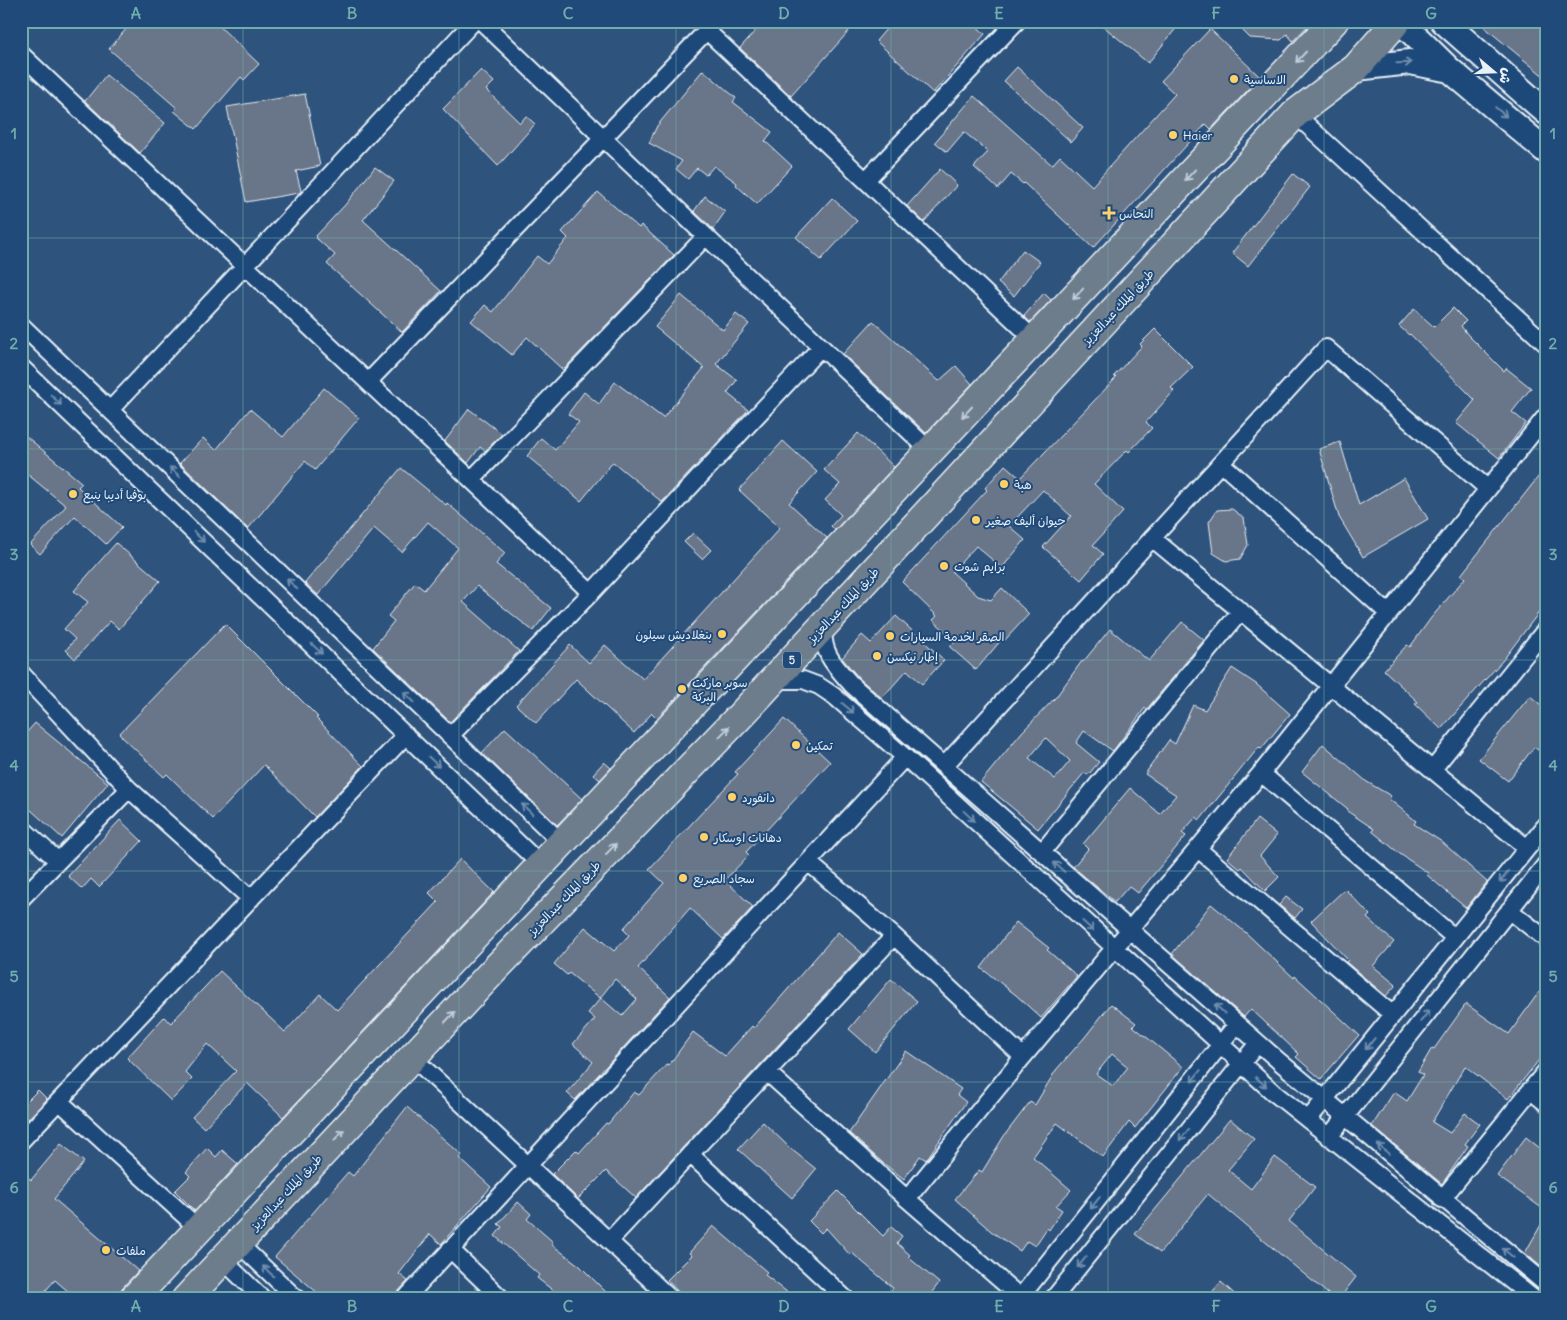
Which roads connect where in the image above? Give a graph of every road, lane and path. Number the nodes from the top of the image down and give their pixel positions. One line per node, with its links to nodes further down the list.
1 (474, 21): 17 (street)
2 (481, 21): 13 (street)
3 (1017, 21): 15 (street)
4 (1334, 21): 19 (highway, one-way to 19)
5 (1398, 21): 9 (highway, طريق الملك عبدالعزيز / 5); 10 (main road)
6 (1452, 25): 11 (main road)
7 (712, 26): 13 (street); 15 (street)
8 (21, 54): 17 (street)
9 (1356, 68): 10 (main road, one-way to 10); 12 (highway, طريق الملك عبدالعزيز / 5)
10 (1450, 70): 14 (main road, one-way to 14)
11 (1546, 112)
12 (1295, 114): 20 (street); 34 (highway, طريق الملك عبدالعزيز / 5)
13 (604, 139): 16 (street); 23 (street)
14 (1546, 151)
15 (866, 180): 19 (street)
16 (706, 236): 21 (street); 28 (street)
17 (246, 264): 23 (street); 24 (street)
18 (21, 325): 24 (street)
19 (1035, 340): 26 (highway, one-way to 26)
20 (1546, 344)
21 (822, 347): 26 (street); 31 (street)
22 (21, 367): 41 (street, one-way to 41)
23 (369, 382): 28 (street)
24 (110, 410): 42 (street, one-way to 24)
25 (1546, 416): 29 (street)
26 (930, 451): 50 (highway)
27 (1221, 463): 29 (street); 30 (street); 33 (street)
28 (472, 479): 31 (street)
29 (1488, 488): 33 (street)
30 (1152, 538): 32 (street); 44 (street)
31 (591, 593): 42 (street)
32 (1241, 611): 39 (street); 53 (street)
33 (1389, 614): 39 (street)
34 (824, 625): 37 (street); 38 (highway, طريق الملك عبدالعزيز / 5)
35 (1546, 629): 45 (street)
36 (21, 674): 47 (street)
37 (842, 674): 40 (street); 44 (street)
38 (773, 680): 40 (street); 70 (highway, طريق الملك عبدالعزيز / 5, one-way to 38)
39 (1331, 685): 45 (street); 46 (street)
40 (826, 691): 43 (street, one-way to 43)
41 (406, 735): 57 (street, one-way to 57); 59 (street)
42 (450, 736): 50 (street, one-way to 42)
43 (905, 757): 55 (street); 65 (street, one-way to 65)
44 (944, 766): 53 (street)
45 (1433, 769): 51 (street)
46 (1261, 773): 52 (street); 63 (street)
47 (129, 789): 54 (street); 59 (street)
48 (1546, 825): 51 (street)
49 (21, 827): 54 (street)
50 (562, 843): 57 (highway)
51 (1527, 848): 63 (street, one-way to 63)
52 (1198, 849): 61 (street); 66 (street)
53 (1042, 852): 61 (street, one-way to 53)
54 (58, 861): 58 (street)
55 (808, 862): 62 (street); 84 (street)
56 (1546, 864): 60 (street)
57 (542, 865): 87 (highway)
58 (21, 899)
59 (251, 899): 77 (street)
60 (1509, 910): 64 (street); 79 (street, one-way to 60)
61 (1130, 930): 65 (street); 67 (street, one-way to 61)
62 (894, 936): 71 (street); 74 (street)
63 (1455, 938): 66 (street)
64 (1546, 939)
65 (1114, 949): 69 (street); 71 (street)
66 (1393, 1015): 76 (street, one-way to 76)
67 (1237, 1024): 68 (street); 69 (street)
68 (1258, 1042): 72 (street); 76 (street)
69 (1220, 1046): 72 (street); 93 (street, one-way to 93)
70 (412, 1057): 84 (street); 90 (highway, طريق الملك عبدالعزيز / 5, one-way to 70)
71 (1023, 1057): 85 (street)
72 (1241, 1064): 80 (street, one-way to 80); 102 (street, one-way to 102)
73 (1546, 1071): 75 (street)
74 (767, 1072): 83 (street); 85 (street)
75 (1530, 1090): 78 (street); 86 (street)
76 (1325, 1100): 79 (street); 80 (street)
77 (59, 1102): 82 (street); 87 (street)
78 (1546, 1103)
79 (1345, 1117): 81 (street); 86 (street, one-way to 79)
80 (1308, 1120): 81 (street)
81 (1330, 1137): 91 (street)
82 (21, 1141)
83 (690, 1154): 88 (street); 101 (street)
84 (527, 1164): 88 (street); 89 (street)
85 (907, 1199): 93 (street)
86 (1442, 1199): 92 (street, one-way to 86)
87 (199, 1229): 94 (highway)
88 (609, 1241): 100 (street)
89 (450, 1249): 98 (street); 99 (street)
90 (230, 1251): 95 (highway, طريق الملك عبدالعزيز / 5); 96 (street); 97 (street, one-way to 90)
91 (1514, 1284): 103 (street); 104 (street)
92 (1546, 1284)
93 (1020, 1298)
94 (134, 1299)
95 (186, 1299)
96 (263, 1299)
97 (297, 1299)
98 (405, 1299)
99 (502, 1299)
100 (671, 1299)
101 (846, 1299)
102 (1053, 1299)
103 (1522, 1299)
104 (1534, 1299)

